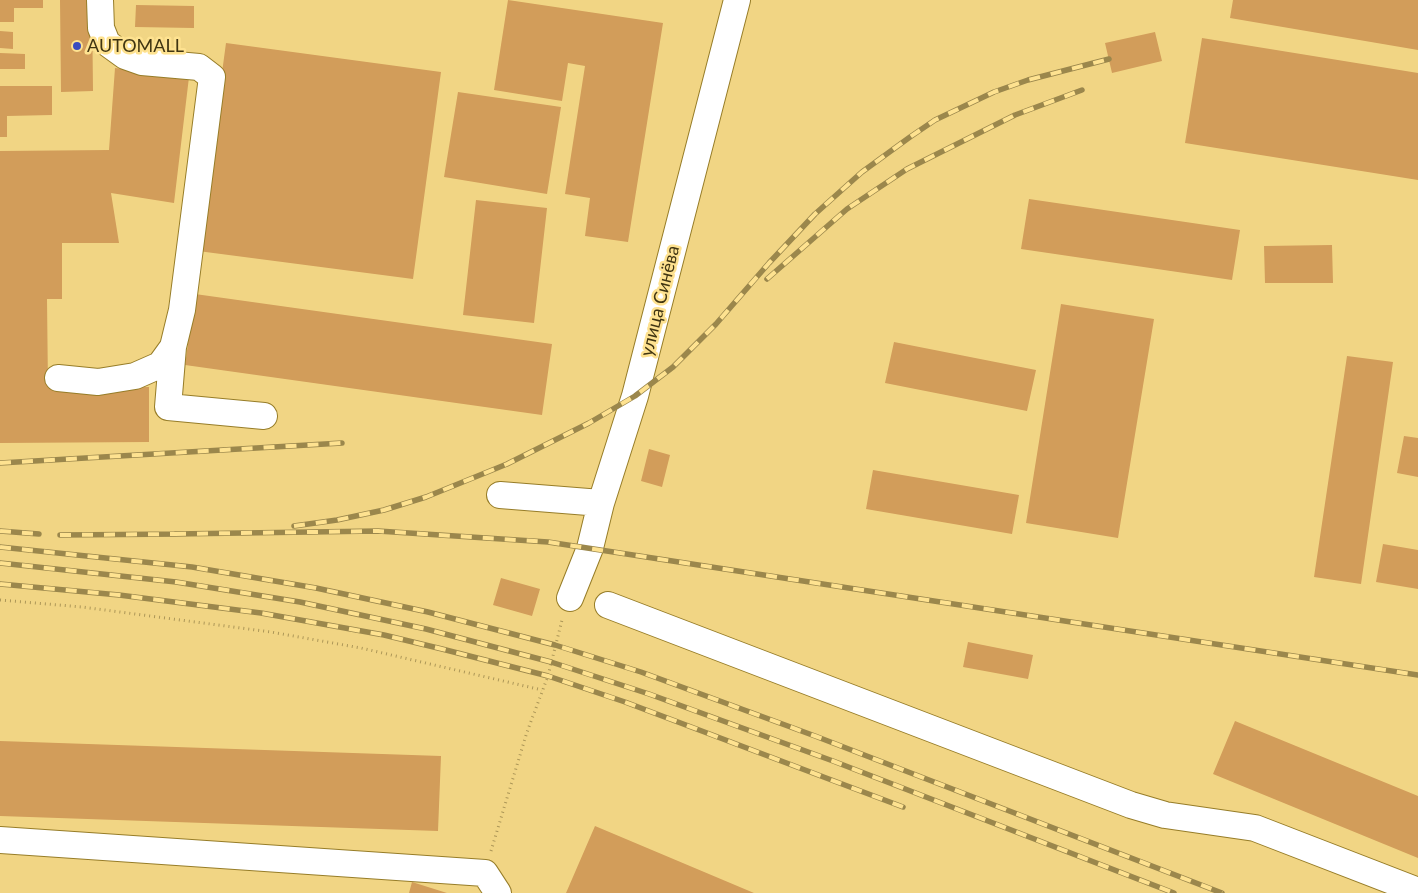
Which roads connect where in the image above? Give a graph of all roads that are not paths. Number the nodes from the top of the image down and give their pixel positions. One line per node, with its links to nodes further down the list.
1 (100, 0): 3 (street)
2 (737, 0): 7 (street, улица Синёва)
3 (174, 347): 4 (street); 5 (street)
4 (58, 378)
5 (264, 416)
6 (500, 495): 7 (street)
7 (601, 503): 8 (street, улица Синёва)
8 (570, 598)
9 (608, 605): 12 (street)
10 (0, 840): 11 (street)
11 (491, 883)
12 (1418, 890)

